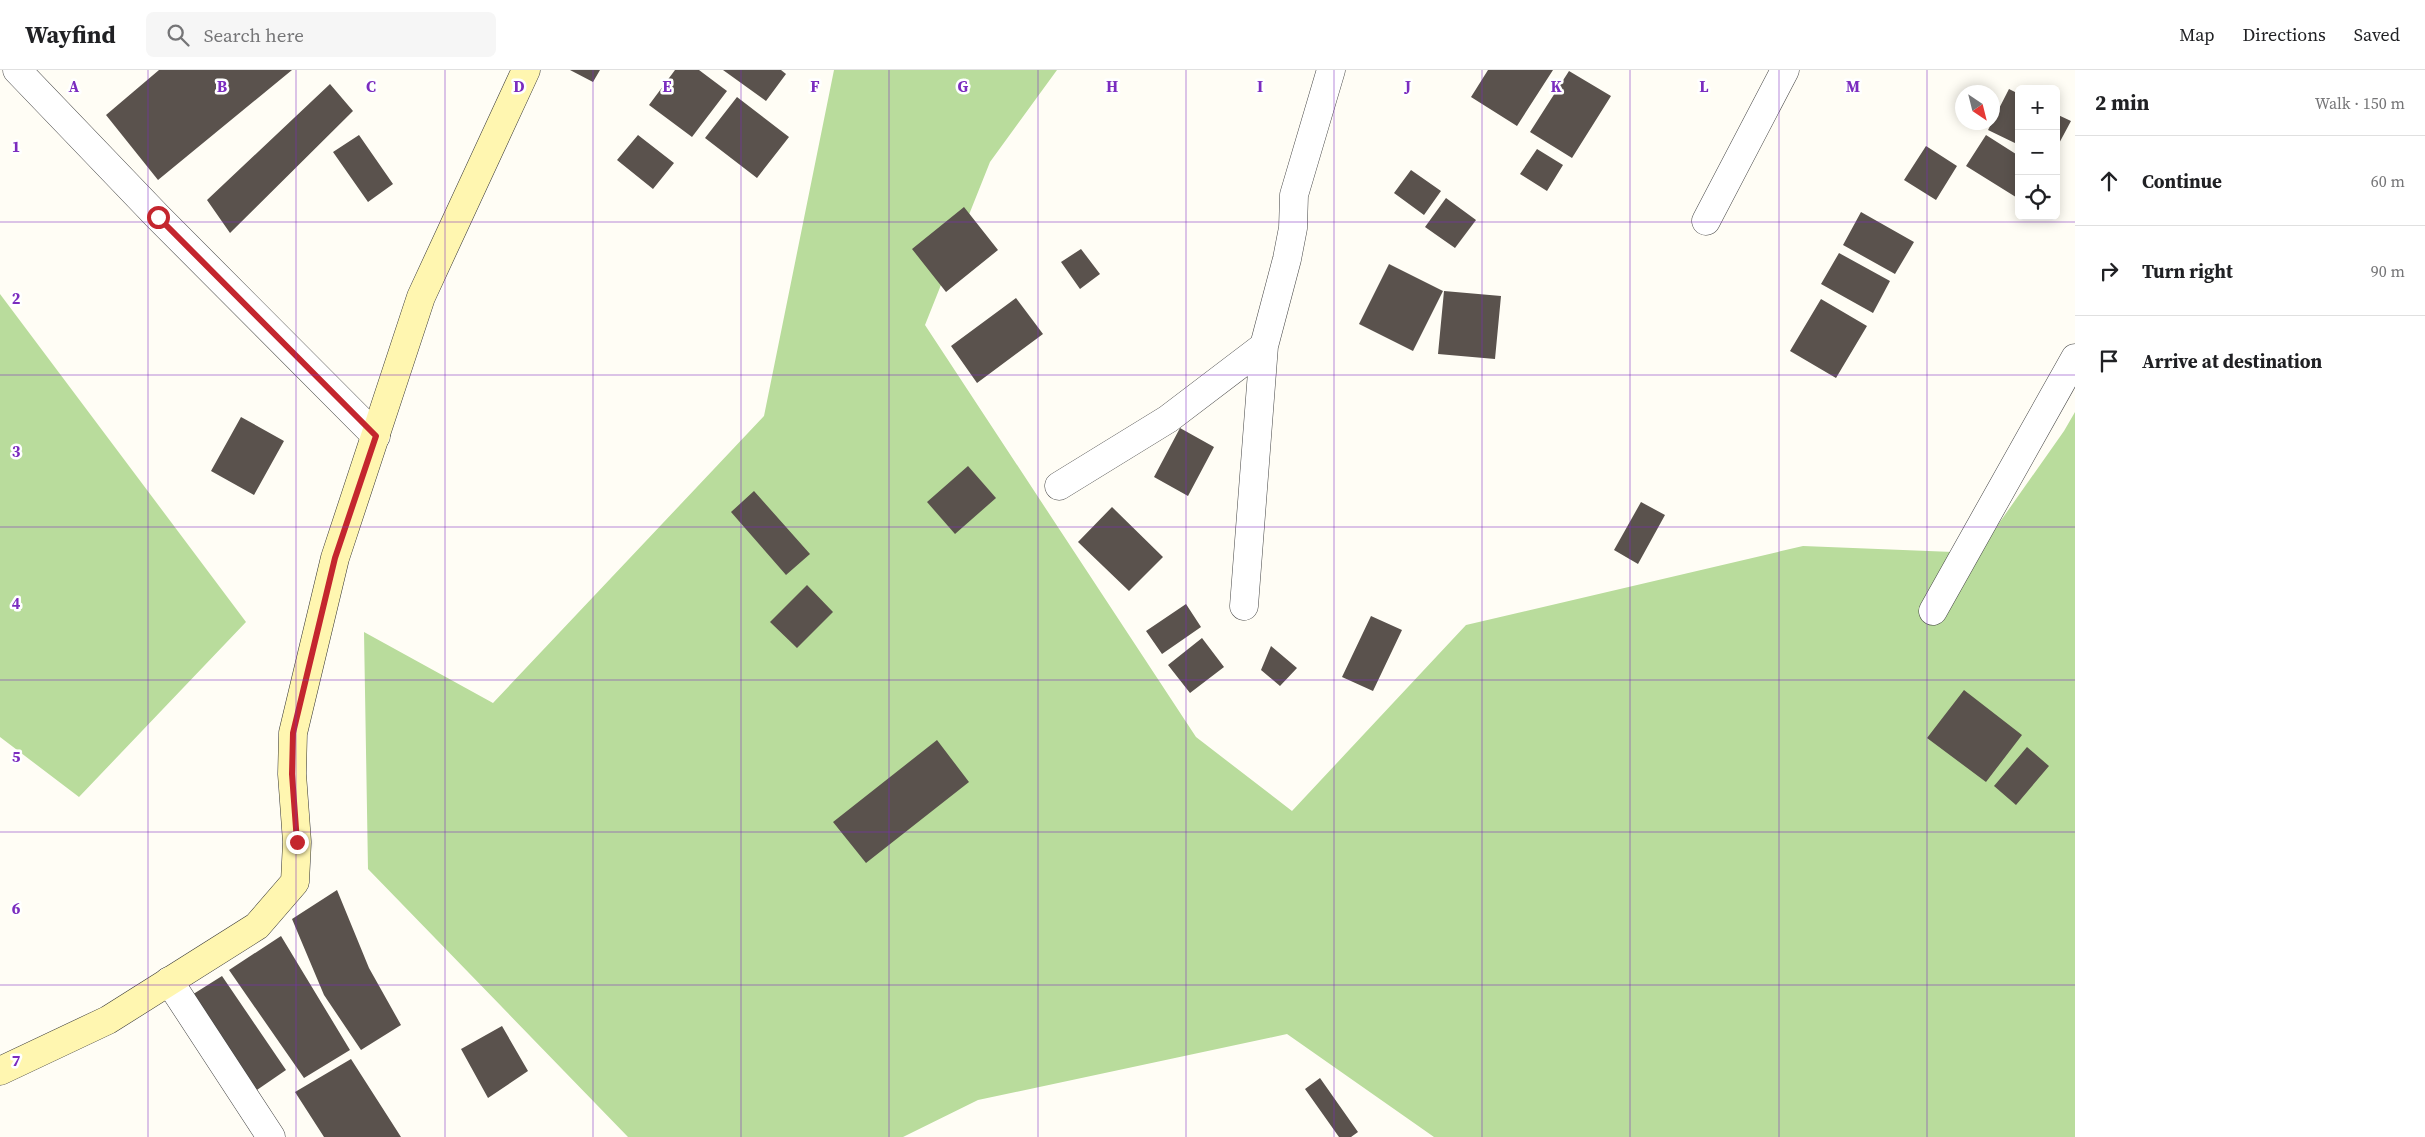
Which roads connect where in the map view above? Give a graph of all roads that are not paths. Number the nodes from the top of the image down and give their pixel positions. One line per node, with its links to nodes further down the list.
1 (17, 70): 8 (street)
2 (526, 70): 8 (street)
3 (1331, 70): 6 (street)
4 (1785, 70): 5 (street)
5 (1706, 221)
6 (1264, 346): 9 (street); 10 (street)
7 (2075, 358): 11 (street)
8 (376, 436): 12 (street)
9 (1059, 486)
10 (1244, 606)
11 (1933, 611)
12 (169, 981): 13 (street); 14 (street)
13 (0, 1071)
14 (270, 1137)

